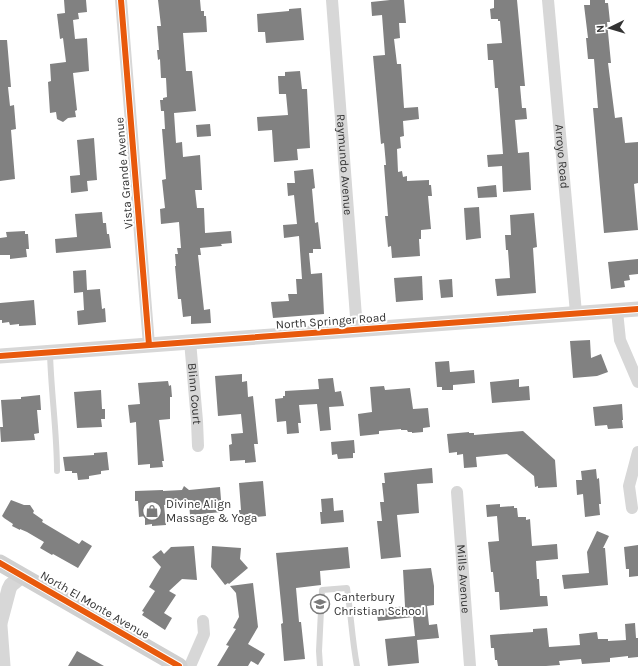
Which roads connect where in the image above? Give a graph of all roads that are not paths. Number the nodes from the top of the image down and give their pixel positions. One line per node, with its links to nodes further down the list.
1 (121, 0): 9 (street, Vista Grande Avenue)
2 (332, 0): 7 (street, Raymundo Avenue)
3 (548, 0): 6 (street, Arroyo Road)
4 (638, 309): 5 (street, North Springer Road)
5 (617, 311): 6 (street, North Springer Road); 12 (street)
6 (576, 313): 7 (street, North Springer Road)
7 (357, 330): 8 (street, North Springer Road)
8 (190, 342): 9 (street, North Springer Road); 13 (street, Blinn Court)
9 (149, 345): 10 (street, North Springer Road)
10 (50, 353): 11 (street, North Springer Road); 15 (lane)
11 (0, 356)
12 (638, 382)
13 (198, 446)
14 (638, 452): 17 (street)
15 (57, 471)
16 (457, 492): 28 (street, Mills Avenue)
17 (632, 508)
18 (0, 563): 19 (main road, North El Monte Avenue)
19 (22, 576): 21 (street); 24 (main road, North El Monte Avenue)
20 (202, 621): 25 (street)
21 (0, 623)
22 (0, 626): 23 (street)
23 (3, 666)
24 (180, 666)
25 (190, 666)
26 (320, 666): 27 (lane)
27 (357, 666)
28 (470, 666)

